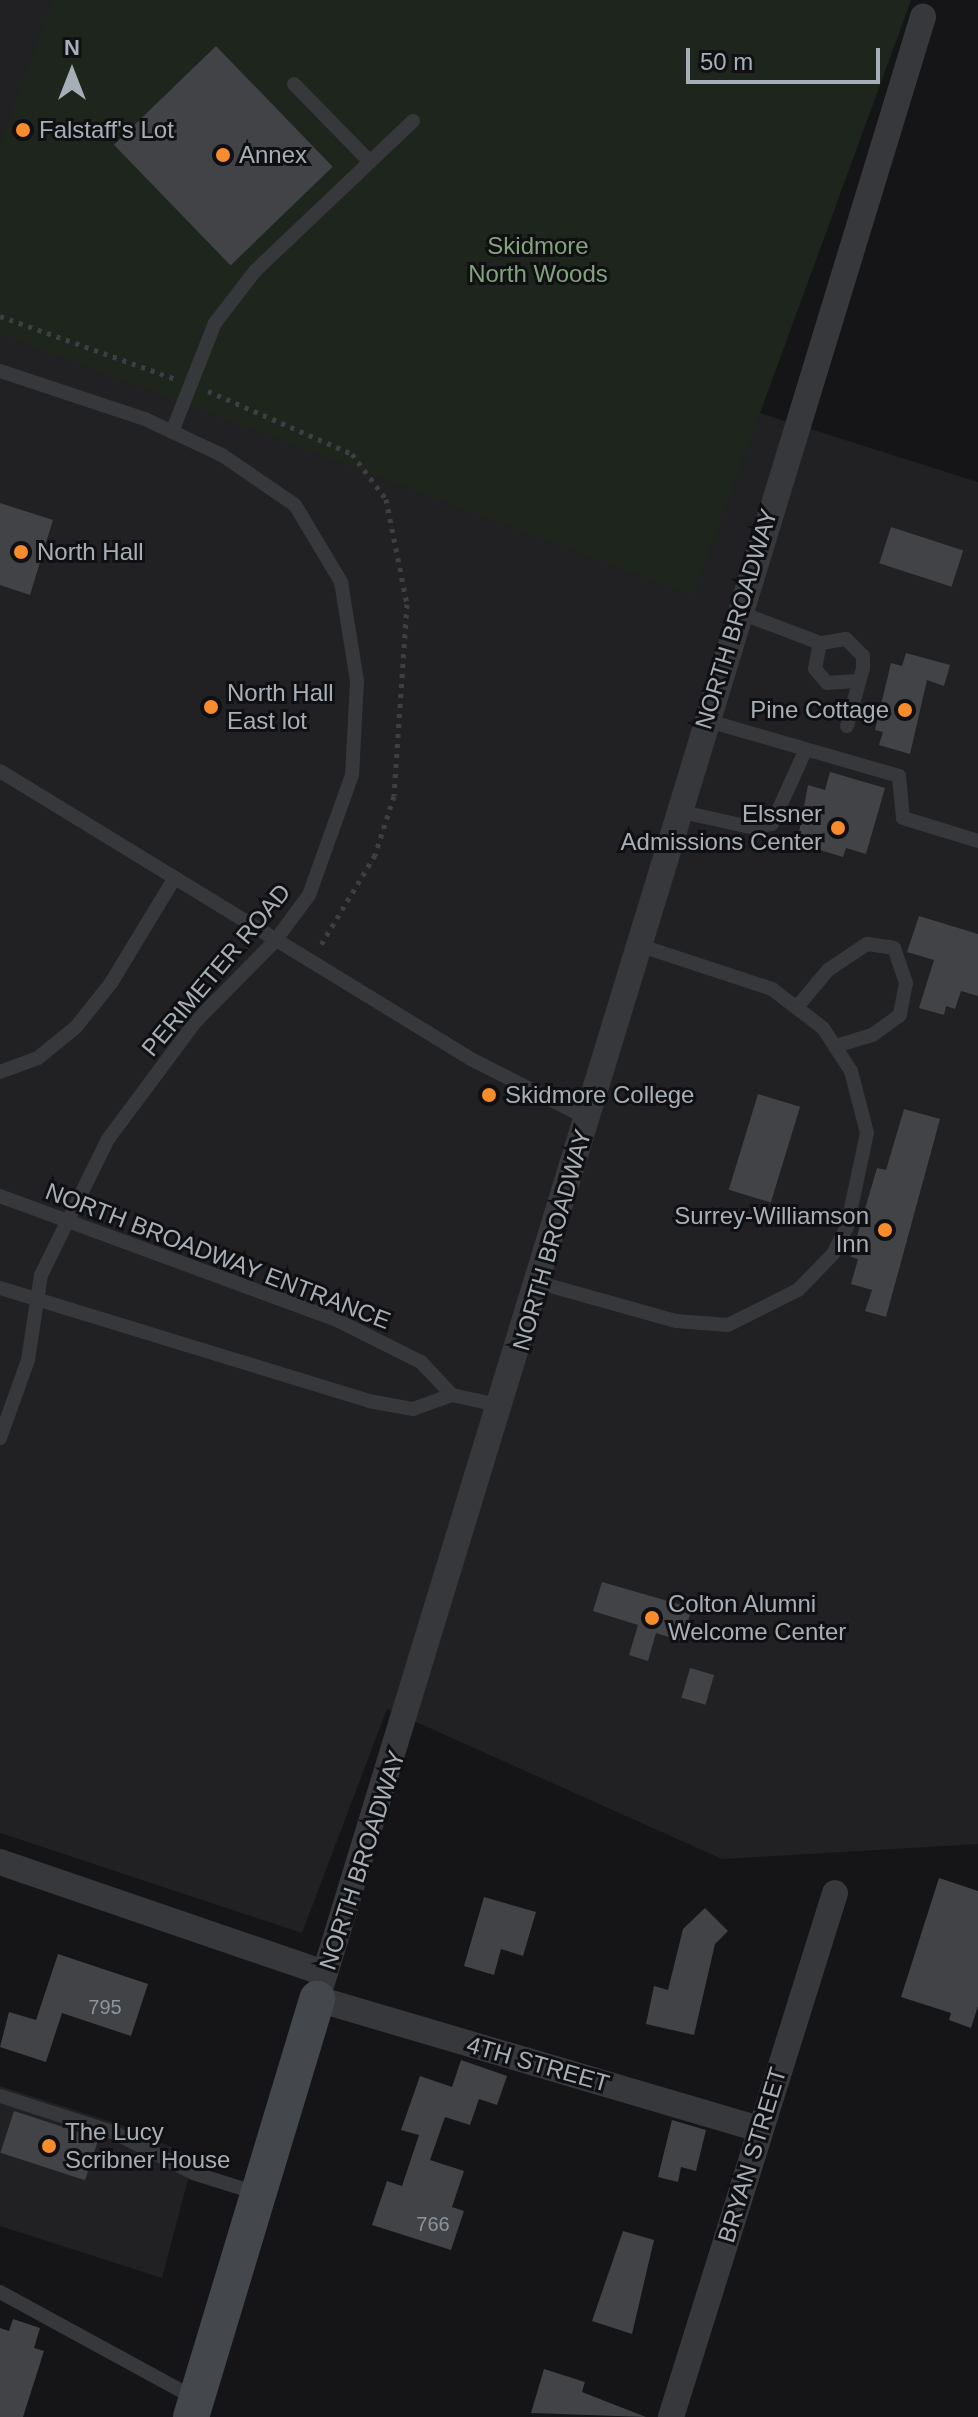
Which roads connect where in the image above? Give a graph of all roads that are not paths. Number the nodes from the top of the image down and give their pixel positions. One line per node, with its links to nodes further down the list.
1 (923, 17): 7 (street, NORTH BROADWAY)
2 (294, 84): 4 (lane)
3 (413, 121): 4 (lane)
4 (370, 162): 6 (lane)
5 (0, 371): 6 (lane, PERIMETER ROAD)
6 (172, 432): 17 (lane, PERIMETER ROAD)
7 (738, 612): 8 (lane); 10 (street, NORTH BROADWAY)
8 (820, 643): 9 (lane); 9 (lane)
9 (859, 681): 11 (lane)
10 (705, 720): 12 (lane); 14 (street, NORTH BROADWAY)
11 (847, 726)
12 (806, 749): 14 (lane); 15 (lane)
13 (0, 771): 16 (lane)
14 (678, 811): 18 (street, NORTH BROADWAY)
15 (978, 841)
16 (174, 879): 17 (lane); 21 (lane)
17 (275, 941): 22 (lane); 24 (lane, PERIMETER ROAD)
18 (638, 945): 19 (lane); 22 (street, NORTH BROADWAY)
19 (797, 1007): 20 (lane); 20 (lane)
20 (835, 1046): 25 (lane)
21 (0, 1072)
22 (587, 1118): 25 (street, NORTH BROADWAY)
23 (0, 1196): 24 (lane, NORTH BROADWAY ENTRANCE)
24 (68, 1217): 27 (lane, PERIMETER ROAD); 28 (lane, NORTH BROADWAY ENTRANCE)
25 (540, 1283): 29 (street, NORTH BROADWAY)
26 (0, 1288): 27 (lane)
27 (33, 1299): 28 (lane); 30 (lane, PERIMETER ROAD)
28 (452, 1395): 29 (lane)
29 (502, 1406): 33 (street, NORTH BROADWAY)
30 (0, 1438)
31 (0, 1862): 33 (street, 4TH STREET)
32 (835, 1893): 35 (street, BRYAN STREET)
33 (321, 1986): 35 (street, 4TH STREET); 36 (street, NORTH BROADWAY)
34 (0, 2096): 36 (lane)
35 (759, 2129): 39 (street, BRYAN STREET)
36 (257, 2193): 38 (street, NORTH BROADWAY)
37 (0, 2292): 38 (lane)
38 (194, 2408)
39 (671, 2417)

